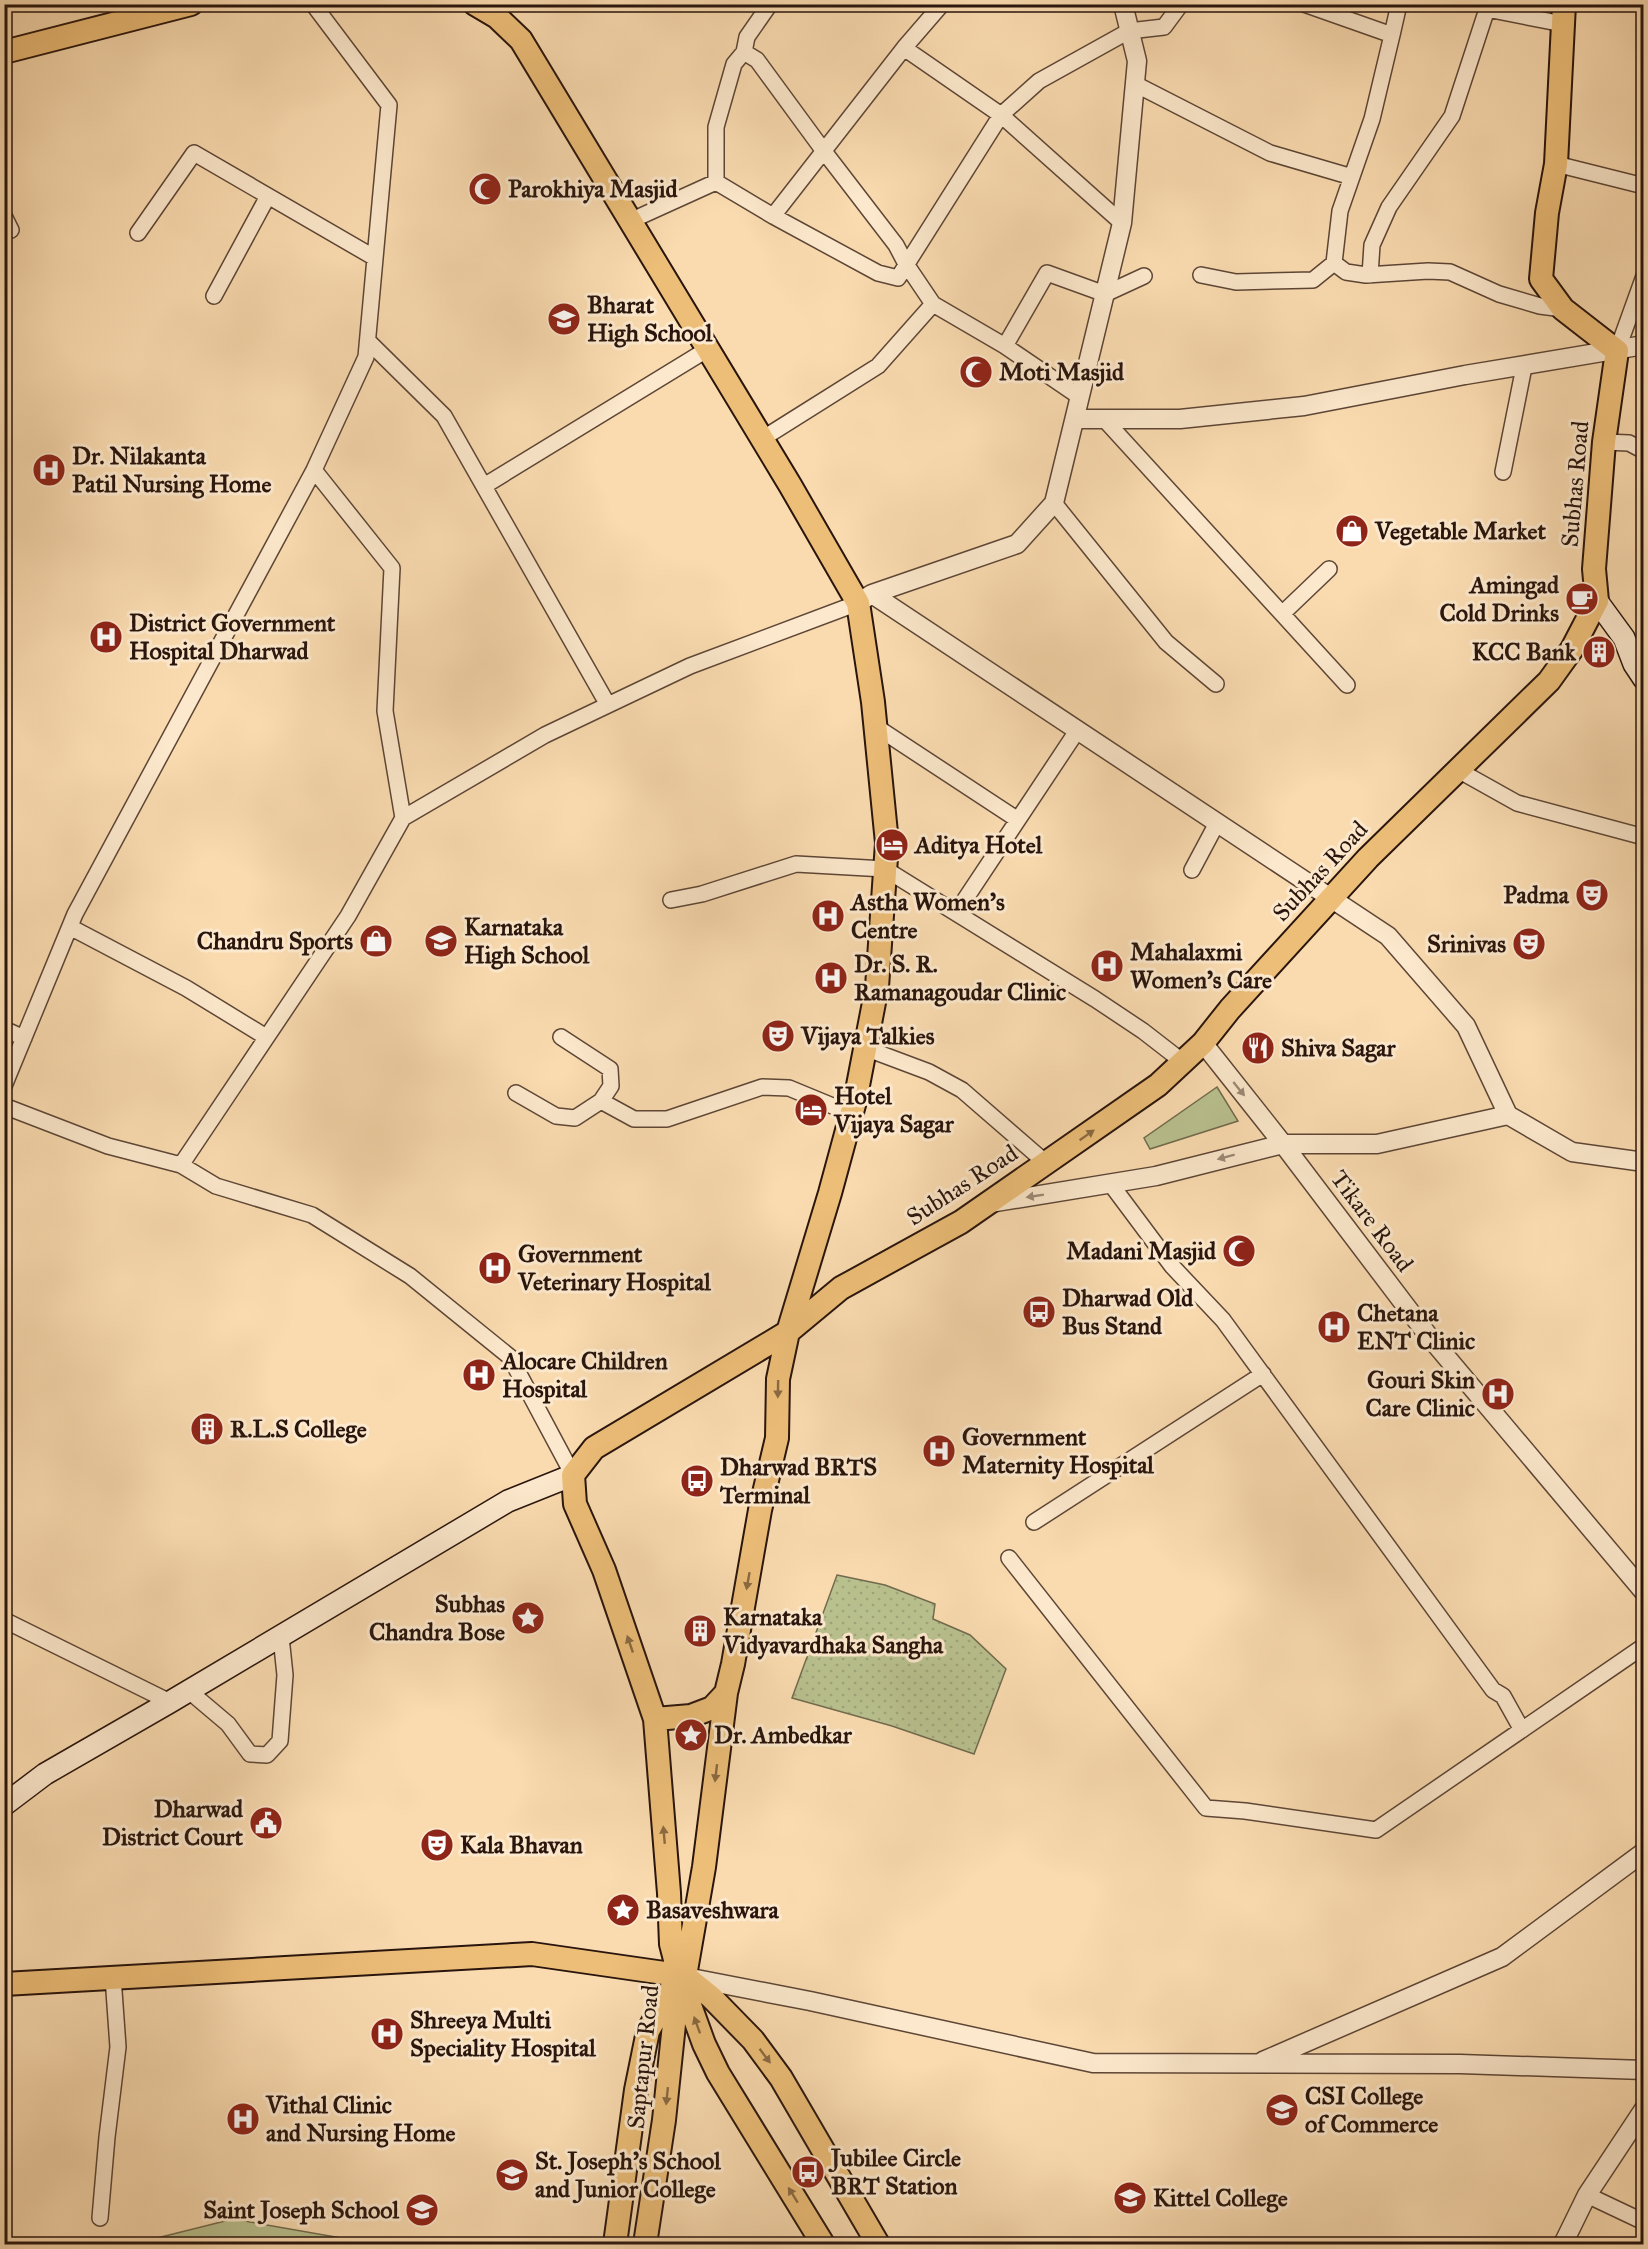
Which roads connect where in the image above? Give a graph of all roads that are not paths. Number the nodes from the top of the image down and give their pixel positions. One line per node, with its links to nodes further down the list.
1 (314, 4): 31 (street)
2 (475, 4): 10 (main road)
3 (770, 4): 16 (street)
4 (942, 4): 14 (street)
5 (1122, 4): 12 (street)
6 (1180, 4): 12 (street)
7 (1305, 4): 13 (street)
8 (1399, 4): 13 (street)
9 (188, 5): 15 (main road)
10 (496, 11): 27 (main road)
11 (1564, 14): 20 (main road); 35 (street)
12 (1129, 31): 17 (street); 18 (street)
13 (1392, 35): 21 (street)
14 (904, 48): 18 (street); 19 (street)
15 (4, 52)
16 (744, 52): 19 (street); 22 (street)
17 (1135, 84): 21 (street); 28 (street)
18 (1001, 115): 28 (street); 33 (street)
19 (823, 150): 26 (street); 33 (street)
20 (1556, 164): 23 (street); 41 (main road)
21 (1352, 177): 32 (street)
22 (716, 182): 26 (street); 27 (street)
23 (1644, 186)
24 (268, 196): 30 (street); 31 (street); 39 (street)
25 (4, 216): 29 (street)
26 (773, 216): 33 (street)
27 (630, 221): 45 (main road)
28 (1122, 223): 38 (street)
29 (12, 230)
30 (138, 233)
31 (375, 258): 42 (street)
32 (1334, 263): 34 (street); 35 (street)
33 (906, 264): 40 (street)
34 (1201, 275)
35 (1370, 275): 41 (street)
36 (1144, 276): 38 (street)
37 (1644, 276): 46 (street)
38 (1105, 294): 44 (street); 48 (street)
39 (214, 296)
40 (933, 304): 44 (street); 51 (street)
41 (1563, 309): 46 (main road)
42 (368, 341): 54 (street); 56 (street)
43 (1644, 345): 46 (street)
44 (1005, 346): 48 (street)
45 (708, 349): 51 (main road); 56 (street)
46 (1617, 351): 47 (street); 52 (main road, Subhas Road)
47 (1524, 367): 50 (street); 55 (street)
48 (1080, 397): 49 (street)
49 (1075, 419): 50 (street); 57 (street)
50 (1104, 419): 61 (street)
51 (762, 439): 59 (main road)
52 (1604, 442): 53 (street); 60 (main road, Subhas Road)
53 (1644, 452)
54 (314, 470): 69 (street); 78 (street)
55 (1503, 472)
56 (484, 486): 65 (street)
57 (1054, 503): 59 (street); 63 (street)
58 (1329, 568): 61 (street)
59 (865, 598): 65 (street); 66 (main road); 67 (street)
60 (1597, 601): 62 (main road); 68 (main road, Subhas Road)
61 (1283, 613): 64 (street)
62 (1644, 679)
63 (1216, 684)
64 (1347, 685)
65 (608, 705): 69 (street)
66 (875, 726): 70 (street); 73 (main road)
67 (1077, 731): 70 (street); 71 (street)
68 (1458, 770): 72 (street); 75 (main road, Subhas Road)
69 (403, 818): 80 (street)
70 (1018, 820): 77 (street)
71 (1217, 823): 74 (street); 75 (street)
72 (1644, 837)
73 (885, 869): 76 (street); 77 (street); 84 (main road)
74 (1192, 870)
75 (1331, 898): 83 (main road, Subhas Road); 91 (street)
76 (671, 900)
77 (956, 913): 85 (street)
78 (70, 927): 80 (street); 82 (street)
79 (4, 1029): 82 (street)
80 (266, 1037): 95 (street)
81 (561, 1037): 88 (street)
82 (24, 1038): 86 (street)
83 (1203, 1043): 85 (main road, Subhas Road); 92 (street, Tikare Road, one-way to 92)
84 (865, 1048): 90 (main road); 94 (street)
85 (1183, 1062): 94 (main road, Subhas Road, one-way to 85)
86 (4, 1086)
87 (516, 1093): 88 (street)
88 (601, 1101): 90 (street)
89 (4, 1106): 95 (street)
90 (852, 1114): 98 (main road)
91 (1508, 1115): 92 (street); 93 (street)
92 (1283, 1144): 96 (street, one-way to 96); 103 (street, Tikare Road)
93 (1644, 1162)
94 (1046, 1163): 97 (main road, Subhas Road)
95 (181, 1165): 100 (street)
96 (1110, 1184): 97 (street, one-way to 97); 99 (street)
97 (987, 1204): 98 (main road, Subhas Road)
98 (788, 1332): 100 (main road, Subhas Road); 108 (main road, one-way to 108)
99 (1263, 1374): 101 (street); 111 (street)
100 (573, 1475): 105 (main road); 110 (main road, one-way to 100)
101 (1034, 1522)
102 (1009, 1558): 111 (street)
103 (1644, 1592)
104 (4, 1620): 109 (street)
105 (281, 1637): 107 (main road); 107 (street)
106 (1644, 1646): 111 (street)
107 (189, 1691): 109 (main road)
108 (726, 1693): 110 (main road); 114 (main road, one-way to 114)
109 (170, 1702): 112 (main road)
110 (654, 1719): 114 (main road, one-way to 110)
111 (1522, 1730)
112 (4, 1805)
113 (1644, 1852): 117 (street)
114 (682, 1976): 115 (main road); 117 (street); 123 (main road, Saptapur Road); 124 (main road, Saptapur Road, one-way to 124); 125 (main road, one-way to 114); 126 (main road, one-way to 126)
115 (113, 1977): 116 (main road); 121 (street)
116 (4, 1984)
117 (1256, 2064): 118 (street)
118 (1644, 2070)
119 (1644, 2109): 120 (street)
120 (1587, 2195): 122 (street); 127 (street)
121 (100, 2217)
122 (1644, 2222)
123 (615, 2244)
124 (645, 2244)
125 (824, 2244)
126 (878, 2244)
127 (1563, 2244)

